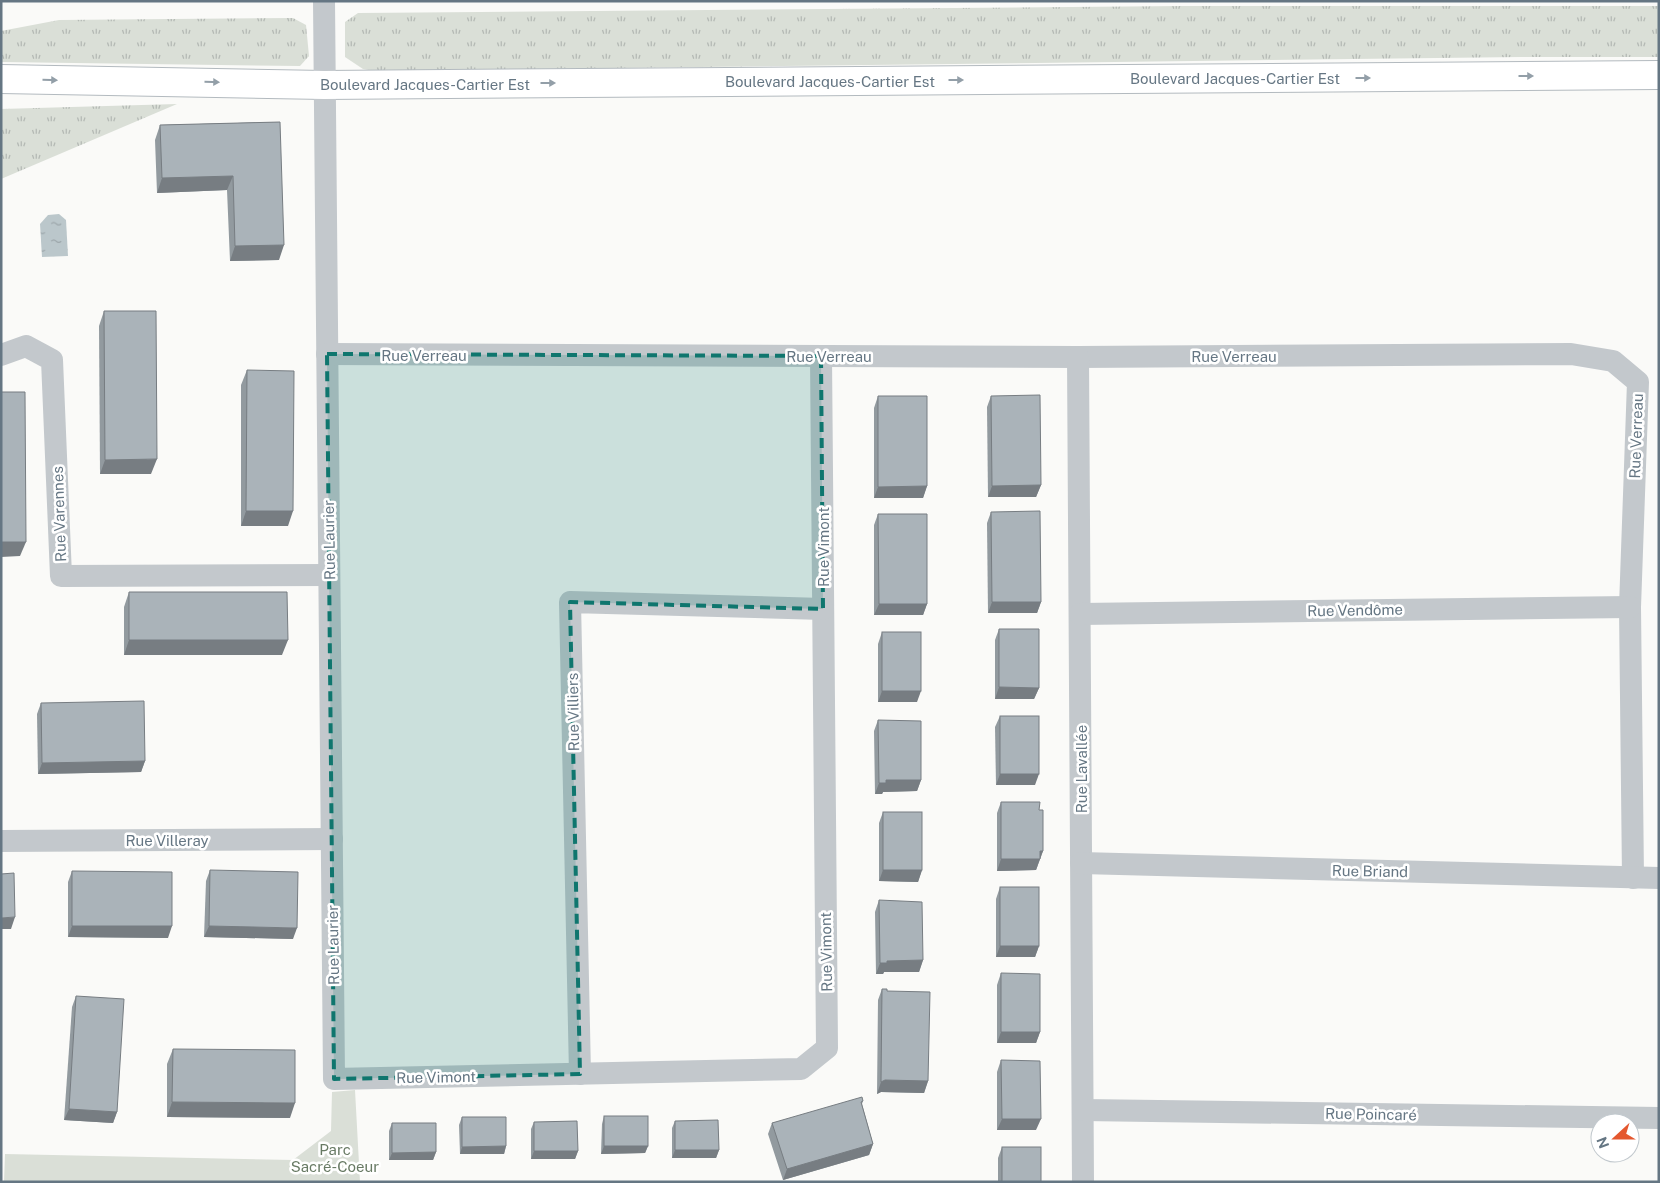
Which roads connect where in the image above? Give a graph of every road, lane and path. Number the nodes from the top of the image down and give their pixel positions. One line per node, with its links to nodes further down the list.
1 (324, 1): 4 (street, Rue Laurier)
2 (1659, 75): 4 (main road, Boulevard Jacques-Cartier Est, one-way to 2)
3 (1, 79): 4 (main road, Boulevard Jacques-Cartier Est, one-way to 4)
4 (324, 85): 5 (street, Rue Laurier)
5 (327, 354): 7 (street, Rue Verreau); 9 (street, Rue Laurier)
6 (1, 356): 9 (street, Rue Varennes)
7 (821, 356): 8 (street, Rue Verreau); 11 (street, Rue Vimont)
8 (1078, 357): 10 (street, Rue Verreau); 12 (street, Rue Lavallée)
9 (329, 574): 13 (street, Rue Laurier)
10 (1630, 607): 12 (street, Rue Vendôme); 16 (street, Rue Verreau)
11 (823, 609): 18 (street, Rue Vimont); 18 (street, Rue Villiers)
12 (1080, 614): 15 (street, Rue Lavallée)
13 (332, 839): 14 (street, Rue Villeray); 19 (street, Rue Laurier)
14 (1, 841)
15 (1082, 864): 16 (street, Rue Briand); 20 (street, Rue Lavallée)
16 (1633, 878): 17 (street, Rue Briand)
17 (1659, 878)
18 (580, 1074): 19 (street, Rue Vimont)
19 (334, 1080)
20 (1083, 1110): 21 (street, Rue Poincaré); 22 (street, Rue Lavallée)
21 (1659, 1118)
22 (1083, 1182)

